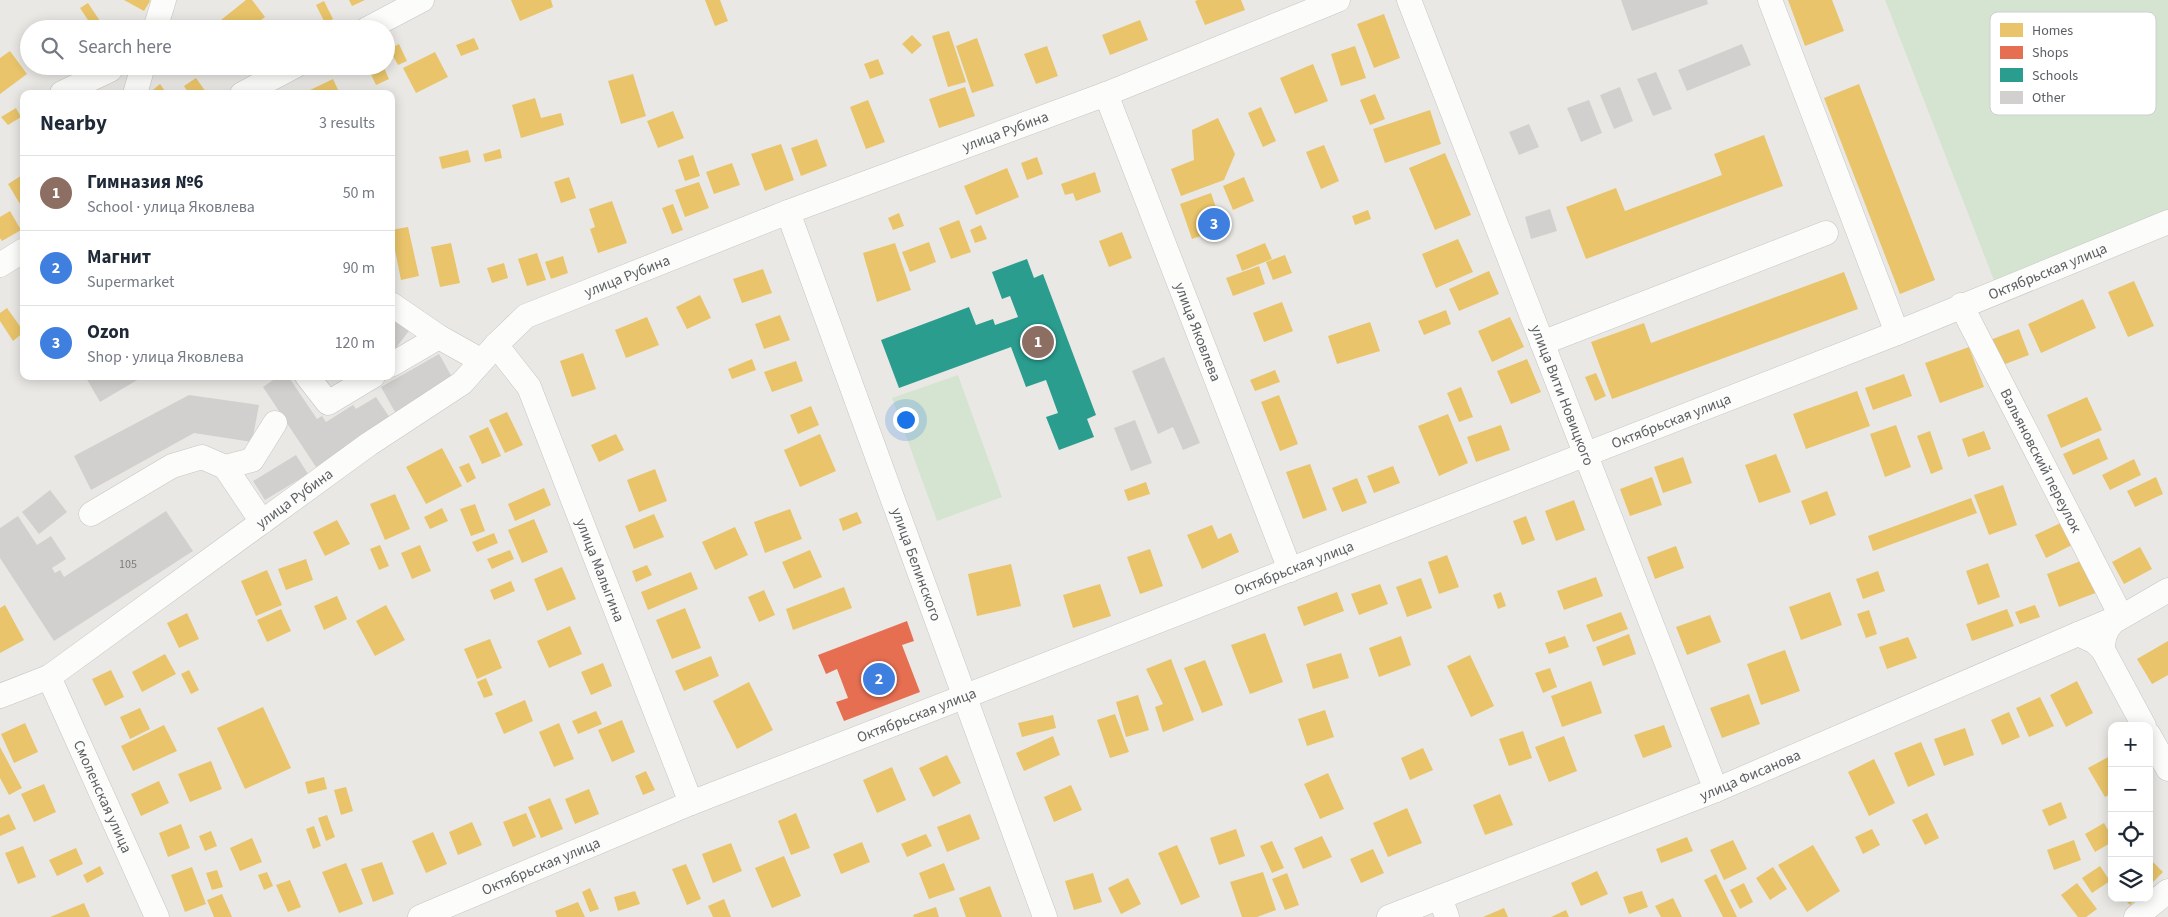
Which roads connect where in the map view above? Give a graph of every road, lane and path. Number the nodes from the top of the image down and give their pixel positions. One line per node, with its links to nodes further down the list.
1 (422, 0): 5 (street)
2 (1338, 0): 12 (street, улица Рубина)
3 (1409, 0): 22 (street, улица Вити Новицкого)
4 (1770, 0): 20 (street)
5 (383, 20)
6 (100, 75): 9 (street)
7 (140, 75): 10 (street)
8 (278, 75): 11 (street)
9 (68, 90)
10 (136, 90)
11 (250, 90)
12 (1106, 94): 13 (street, улица Рубина); 32 (street, улица Яковлева)
13 (788, 212): 23 (street, улица Рубина); 39 (street, улица Белинского)
14 (2168, 222): 18 (street, Октябрьская улица)
15 (1826, 233): 22 (street)
16 (20, 252): 17 (street)
17 (0, 265)
18 (1961, 305): 20 (street, Октябрьская улица); 34 (street, Вальяновский переулок)
19 (395, 307): 21 (street)
20 (1897, 333): 28 (street, Октябрьская улица)
21 (439, 337): 23 (street); 24 (street)
22 (1542, 343): 28 (street, улица Вити Новицкого)
23 (489, 353): 31 (street, улица Рубина); 44 (street, улица Малыгина)
24 (395, 363)
25 (310, 380): 26 (street)
26 (366, 380)
27 (275, 423): 29 (street)
28 (1586, 454): 32 (street, Октябрьская улица); 43 (street, улица Вити Новицкого)
29 (225, 466): 30 (street); 31 (street)
30 (91, 514)
31 (262, 522): 37 (street, улица Рубина)
32 (1290, 570): 39 (street, Октябрьская улица)
33 (2168, 590): 34 (street)
34 (2117, 619): 35 (street, улица Фисанова); 36 (street)
35 (2078, 634): 36 (street); 43 (street, улица Фисанова)
36 (2102, 650): 40 (street)
37 (49, 677): 38 (street, улица Рубина); 47 (street, Смоленская улица)
38 (0, 696)
39 (966, 697): 44 (street, Октябрьская улица); 49 (street, улица Белинского)
40 (2142, 722)
41 (2153, 742): 42 (street)
42 (2168, 769)
43 (1716, 790): 46 (street, улица Фисанова)
44 (691, 802): 48 (street, Октябрьская улица)
45 (2168, 891): 51 (street)
46 (1443, 907): 50 (street, улица Фисанова)
47 (157, 917)
48 (420, 917)
49 (1046, 917)
50 (1389, 917)
51 (2136, 917)

